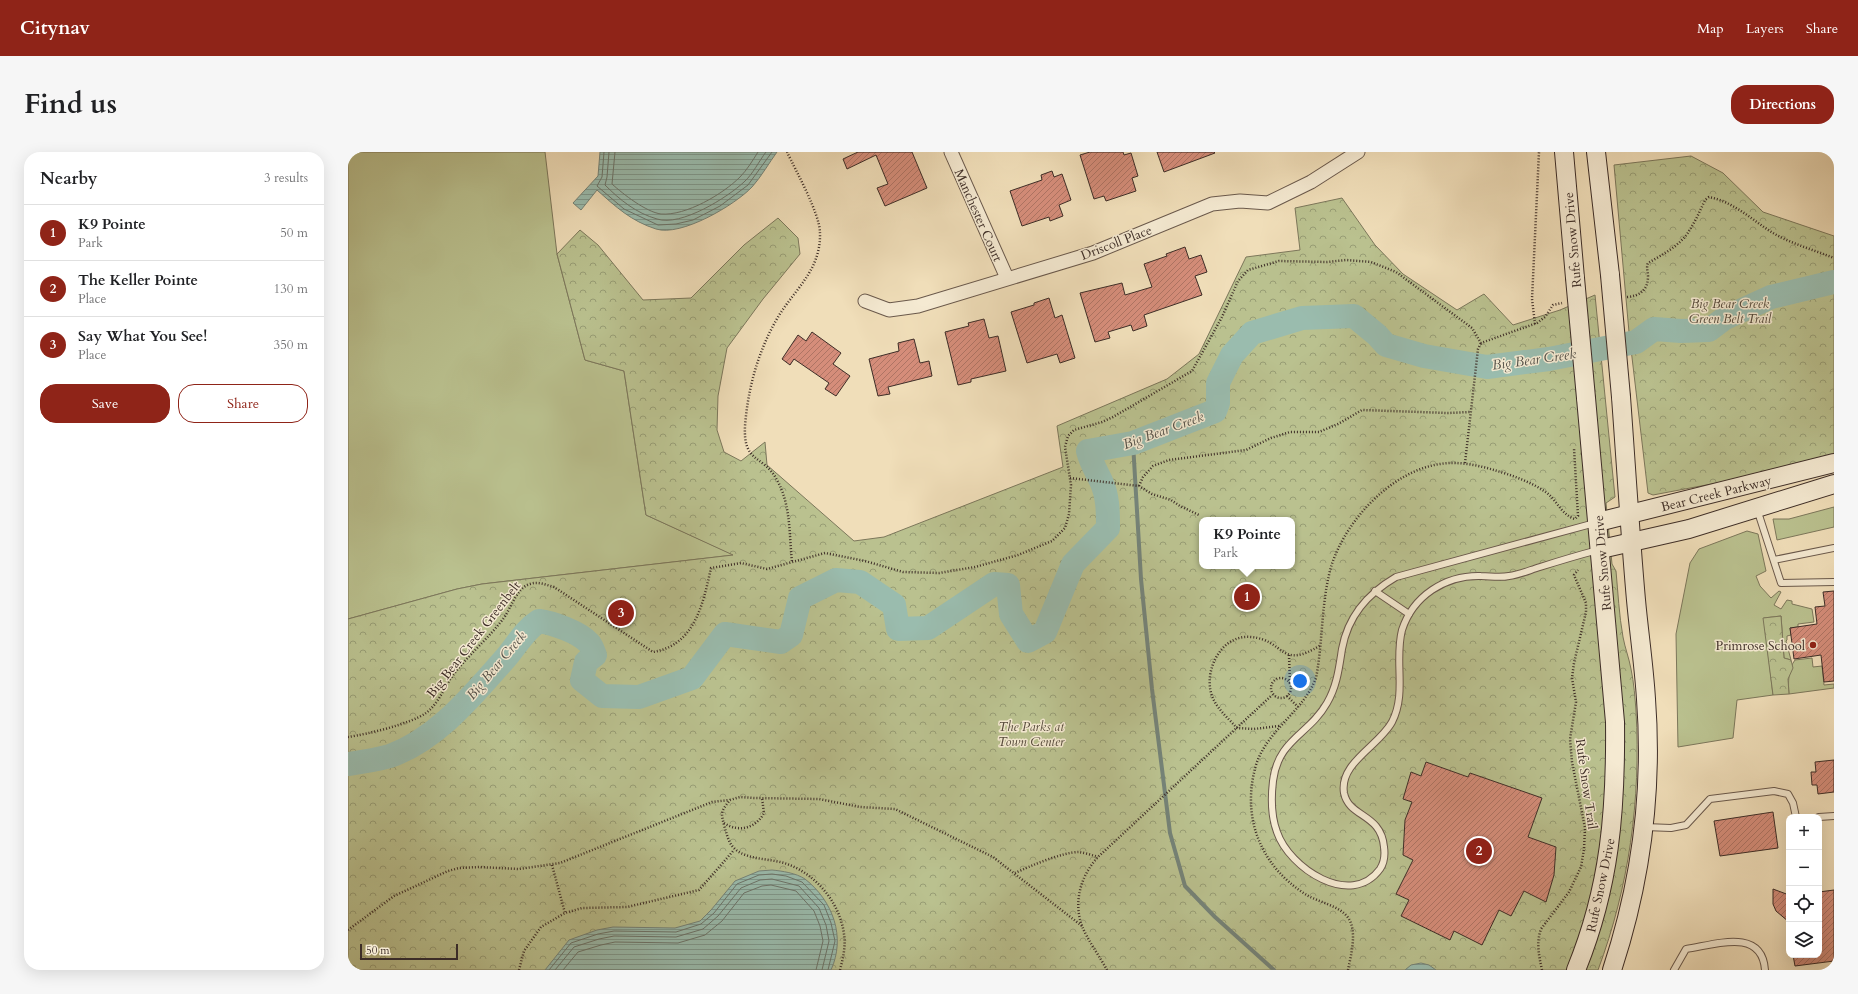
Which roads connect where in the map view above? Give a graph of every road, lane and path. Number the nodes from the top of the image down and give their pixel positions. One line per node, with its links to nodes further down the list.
1 (787, 152): 29 (path)
2 (951, 152): 8 (street, Manchester Court)
3 (1358, 152): 8 (street, Driscoll Place)
4 (1539, 152): 12 (path)
5 (1564, 152): 24 (main road, Rufe Snow Drive, bridge)
6 (1596, 152): 21 (main road, bridge)
7 (1834, 258): 9 (path)
8 (1007, 278): 10 (street, Driscoll Place)
9 (1626, 297)
10 (865, 301)
11 (1565, 303): 12 (path)
12 (1535, 324): 13 (path)
13 (1481, 342): 14 (path); 17 (path, Big Bear Creek Greenbelt)
14 (1471, 412): 15 (path); 19 (path)
15 (1465, 463): 23 (path); 34 (path)
16 (1834, 463): 21 (main road, Bear Creek Parkway)
17 (1070, 478): 19 (path); 29 (path, Big Bear Creek Greenbelt)
18 (1834, 484): 20 (main road, Bear Creek Parkway)
19 (1139, 486): 22 (path)
20 (1756, 508): 25 (main road, Bear Creek Parkway); 28 (lane)
21 (1630, 514): 24 (main road, Bear Creek Parkway); 25 (main road)
22 (1199, 516)
23 (1575, 519)
24 (1598, 522): 27 (main road, Rufe Snow Drive); 32 (lane)
25 (1632, 542): 27 (main road, Bear Creek Parkway); 49 (main road)
26 (1834, 548): 28 (lane)
27 (1601, 549): 33 (lane); 62 (main road, Rufe Snow Drive)
28 (1774, 560): 31 (lane)
29 (792, 562): 42 (path, Big Bear Creek Greenbelt)
30 (1578, 570): 61 (path, Rufe Snow Trail)
31 (1834, 582)
32 (1375, 591): 33 (lane); 33 (lane)
33 (1409, 614)
34 (1321, 644): 35 (path); 39 (path)
35 (1289, 654): 36 (path); 41 (path)
36 (1290, 684): 37 (path); 38 (path)
37 (1272, 695): 38 (path); 41 (path)
38 (1288, 696): 39 (path)
39 (1298, 707): 40 (path)
40 (1280, 726): 41 (path); 60 (path)
41 (1237, 728): 51 (path)
42 (348, 737)
43 (762, 798): 44 (path); 48 (path); 53 (path)
44 (730, 800): 48 (path); 52 (path)
45 (1795, 814): 49 (lane)
46 (1834, 816): 47 (lane)
47 (1822, 817)
48 (724, 823): 50 (path)
49 (1644, 827): 63 (main road)
50 (734, 850): 54 (path); 58 (path)
51 (1098, 857): 53 (path); 55 (path)
52 (552, 865): 54 (path); 56 (path)
53 (1015, 873): 55 (path)
54 (565, 913): 57 (path)
55 (1082, 926): 59 (path)
56 (348, 930)
57 (519, 970)
58 (840, 970)
59 (1106, 970)
60 (1348, 970)
61 (1542, 970)
62 (1576, 970)
63 (1612, 970)
64 (1674, 970): 65 (lane)
65 (1765, 970)

